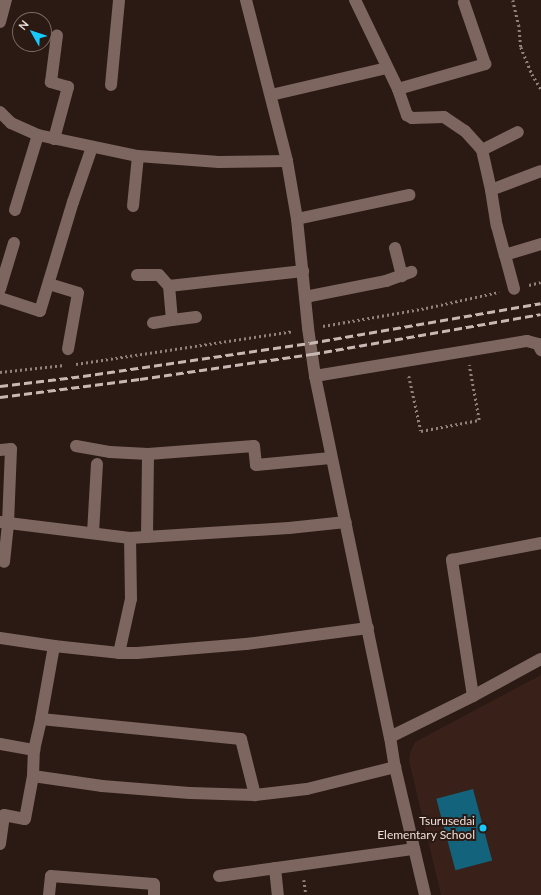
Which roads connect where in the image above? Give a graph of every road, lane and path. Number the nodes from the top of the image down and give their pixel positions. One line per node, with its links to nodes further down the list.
1 (6, 0): 7 (street)
2 (119, 0): 10 (street)
3 (246, 0): 13 (street)
4 (354, 0): 9 (street)
5 (513, 0): 11 (path)
6 (464, 3): 12 (street)
7 (0, 22)
8 (56, 35): 17 (street)
9 (387, 68): 12 (street); 13 (street)
10 (111, 85)
11 (541, 89)
12 (398, 90): 19 (street)
13 (271, 95): 21 (street)
14 (0, 112): 16 (street)
15 (518, 132): 19 (street)
16 (38, 135): 17 (street); 26 (street)
17 (54, 139): 18 (street)
18 (92, 147): 20 (street); 35 (street)
19 (482, 150): 23 (street)
20 (138, 156): 21 (street); 25 (street)
21 (287, 161): 27 (street)
22 (541, 171): 23 (street)
23 (491, 190): 31 (street)
24 (409, 195): 27 (street)
25 (133, 206)
26 (15, 210)
27 (296, 219): 32 (street)
28 (14, 243): 37 (street)
29 (541, 244): 31 (street)
30 (395, 248): 39 (street)
31 (505, 255): 38 (street)
32 (303, 271): 36 (street); 39 (street)
33 (137, 275): 36 (street)
34 (541, 282): 38 (path)
35 (49, 284): 40 (street); 45 (street)
36 (169, 286): 42 (street)
37 (0, 289)
38 (514, 289): 44 (path)
39 (305, 297): 44 (street)
40 (0, 298)
41 (196, 317): 42 (street)
42 (172, 320): 43 (street)
43 (153, 323)
44 (308, 328): 49 (path); 50 (street)
45 (68, 348)
46 (541, 350): 47 (street)
47 (467, 351): 48 (street); 48 (path)
48 (406, 361): 50 (street)
49 (0, 372)
50 (315, 376): 54 (street)
51 (76, 446): 53 (street)
52 (0, 450): 57 (street)
53 (148, 454): 54 (street); 59 (street)
54 (331, 458): 56 (street)
55 (97, 464): 58 (street)
56 (346, 522): 59 (street); 63 (street)
57 (4, 523): 58 (street); 62 (street)
58 (93, 533): 60 (street)
59 (147, 537): 60 (street)
60 (130, 538): 66 (street)
61 (541, 542): 68 (street)
62 (4, 562)
63 (368, 628): 66 (street); 70 (street)
64 (0, 638): 65 (street)
65 (54, 646): 66 (street); 69 (street)
66 (119, 653)
67 (541, 658): 68 (street)
68 (473, 696): 70 (street)
69 (41, 719): 72 (street); 75 (street)
70 (390, 737): 73 (street)
71 (0, 744): 72 (street)
72 (34, 750): 74 (street)
73 (395, 767): 75 (street); 77 (street)
74 (34, 776): 75 (street); 76 (street)
75 (255, 795)
76 (0, 844)
77 (414, 849): 78 (street); 83 (street)
78 (275, 868): 79 (street); 82 (street)
79 (219, 876)
80 (48, 895): 81 (street)
81 (154, 895)
82 (278, 895)
83 (425, 895)

